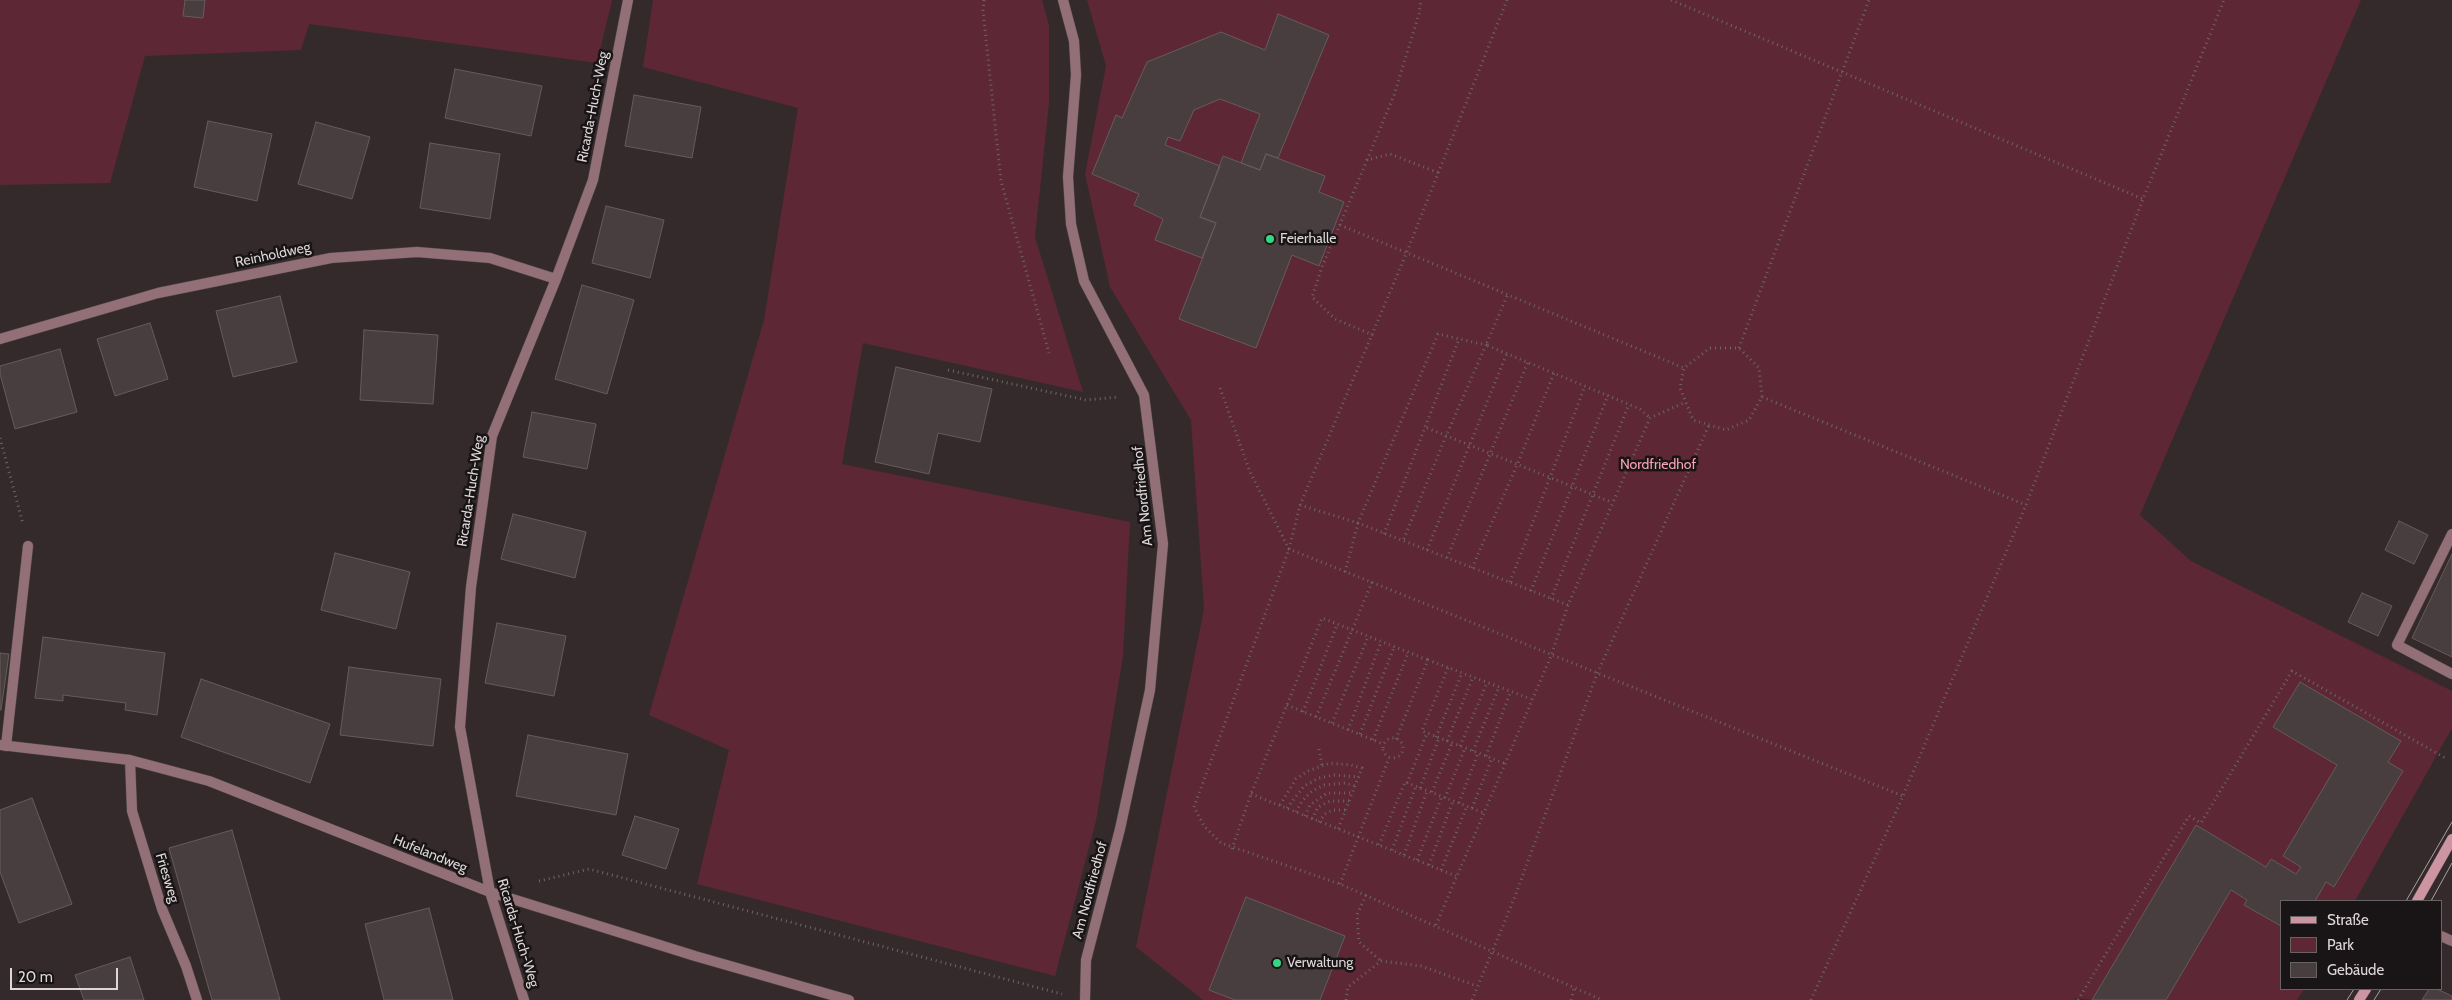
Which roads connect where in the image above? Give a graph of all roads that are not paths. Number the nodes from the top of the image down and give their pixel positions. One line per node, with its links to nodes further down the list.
1 (628, 0): 3 (street, Ricarda-Huch-Weg)
2 (1063, 0): 16 (street, Am Nordfriedhof)
3 (556, 279): 4 (street, Reinholdweg); 11 (street, Ricarda-Huch-Weg)
4 (0, 340)
5 (2452, 534): 7 (street)
6 (28, 546): 8 (street)
7 (2452, 674)
8 (3, 746): 9 (street, Hufelandweg)
9 (130, 760): 11 (street, Hufelandweg); 13 (street, Friesweg)
10 (2452, 839): 12 (street)
11 (490, 892): 14 (street, Ricarda-Huch-Weg); 15 (street, Hufelandweg)
12 (2418, 900)
13 (197, 1000)
14 (524, 1000)
15 (849, 1000)
16 (1085, 1000)

